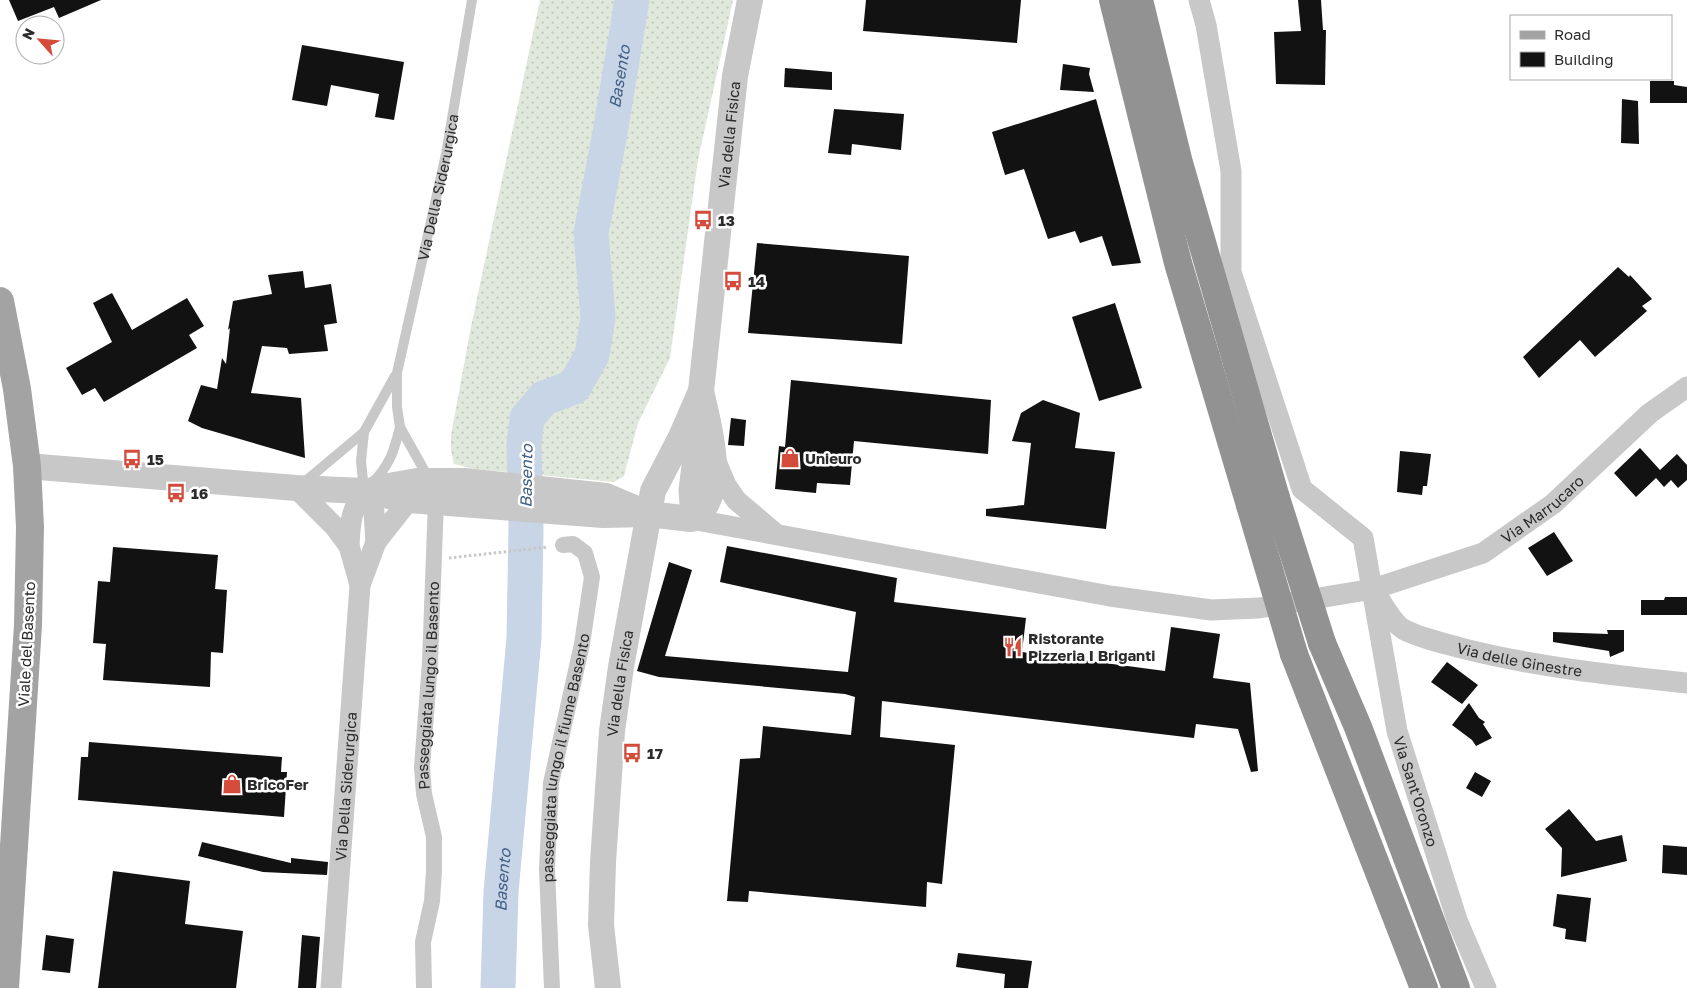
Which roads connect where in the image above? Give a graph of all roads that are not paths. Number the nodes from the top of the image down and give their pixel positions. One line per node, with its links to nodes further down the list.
1 (472, 0): 7 (lane, Via Della Siderurgica)
2 (750, 0): 10 (street, Via della Fisica)
3 (1113, 0): 33 (highway, bridge)
4 (1139, 0): 34 (highway, bridge)
5 (1199, 0): 26 (street, Via Sant'Oronzo)
6 (0, 302): 8 (main road, Viale del Basento)
7 (397, 373): 11 (lane, Via Della Siderurgica); 12 (lane, Via Della Siderurgica)
8 (8, 386): 14 (main road, Viale del Basento)
9 (1687, 387): 26 (street, Via Marrucaro)
10 (701, 391): 13 (street, Via della Fisica); 19 (street, Via della Fisica); 20 (street)
11 (400, 426): 16 (lane, Via Della Siderurgica); 17 (lane, Via Della Siderurgica)
12 (364, 432): 15 (lane, Via Della Siderurgica); 17 (lane, Via Della Siderurgica)
13 (715, 459): 20 (street, Via della Fisica); 21 (street)
14 (27, 466): 15 (street); 28 (main road, Viale del Basento)
15 (296, 488): 17 (street); 24 (street, Via Della Siderurgica)
16 (433, 490): 17 (street); 18 (street); 19 (street); 30 (street, Passeggiata lungo il Basento)
17 (364, 491): 18 (street); 22 (street, Via Della Siderurgica); 24 (street, Via Della Siderurgica)
18 (409, 500): 22 (street, Via Della Siderurgica)
19 (648, 514): 20 (street); 32 (street, Via della Fisica)
20 (691, 519): 21 (street, Via Marrucaro)
21 (776, 534): 26 (street, Via Marrucaro)
22 (376, 542): 25 (street, Via Della Siderurgica)
23 (563, 545): 31 (street, passeggiata lungo il fiume Basento)
24 (348, 546): 25 (street, Via Della Siderurgica)
25 (360, 585): 29 (street, Via Della Siderurgica)
26 (1373, 589): 27 (street, Via delle Ginestre); 35 (street, Via Sant'Oronzo)
27 (1687, 683)
28 (5, 988)
29 (331, 988)
30 (424, 988)
31 (552, 988)
32 (608, 988)
33 (1424, 988)
34 (1456, 988)
35 (1486, 988)

